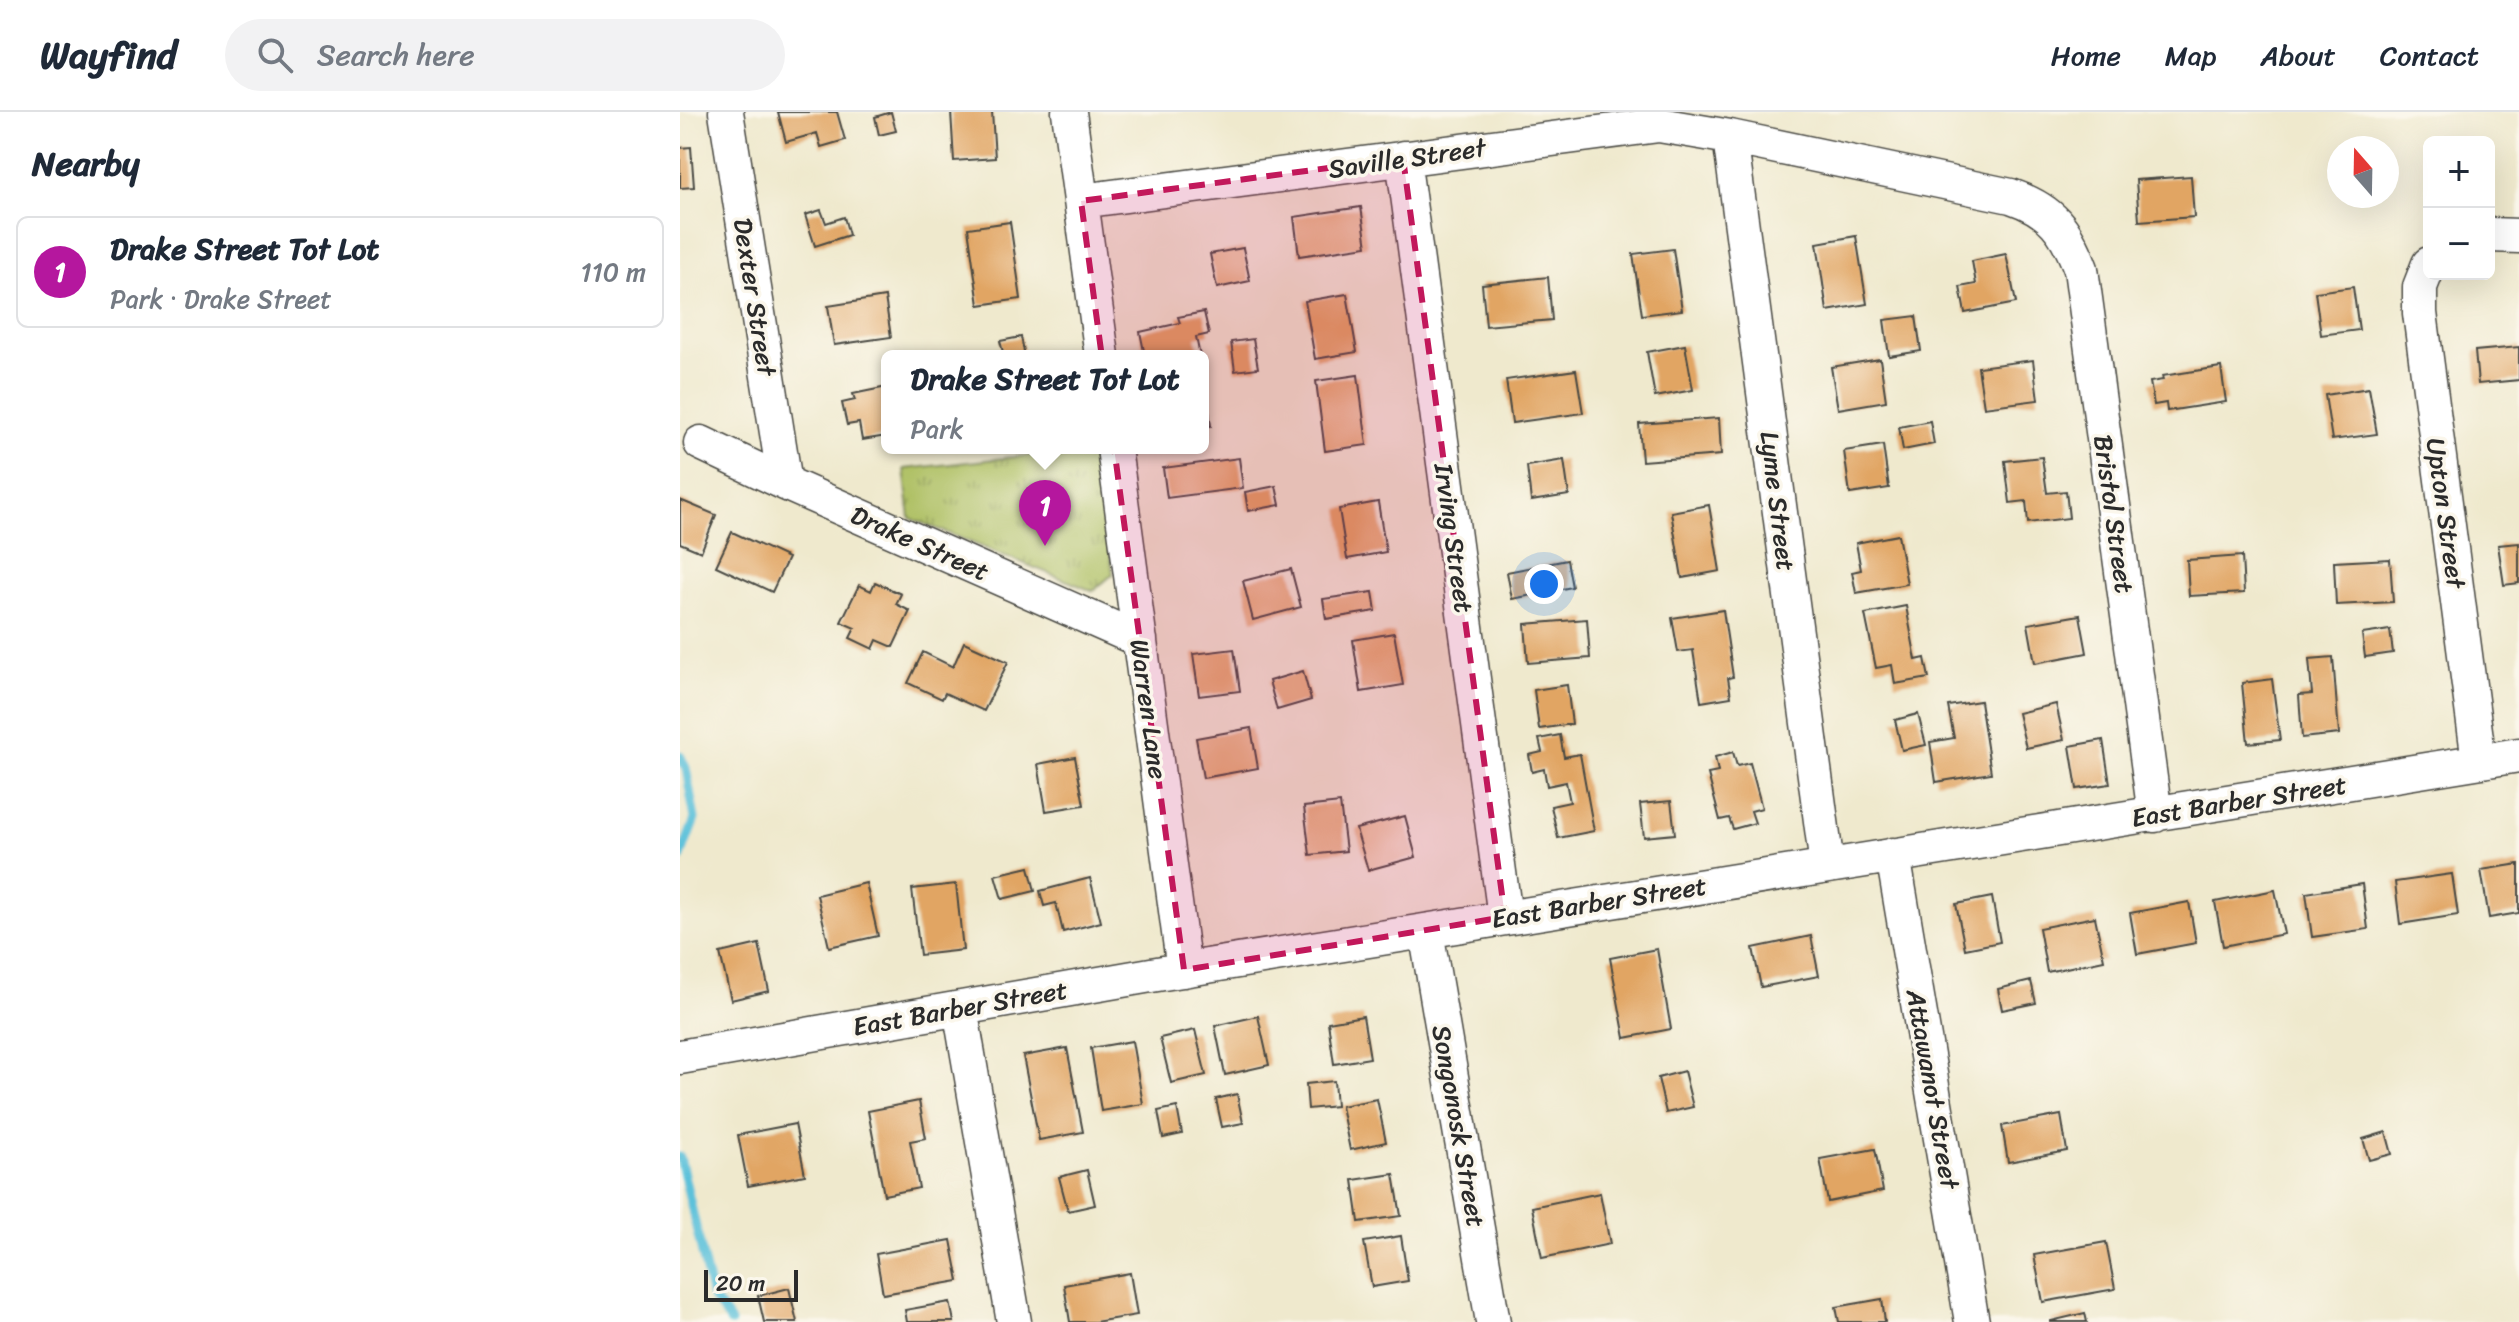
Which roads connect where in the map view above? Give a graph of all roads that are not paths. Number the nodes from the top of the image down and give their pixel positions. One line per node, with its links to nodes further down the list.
1 (726, 112): 13 (street, Dexter Street)
2 (1069, 112): 5 (street)
3 (1730, 137): 4 (street, Saville Street); 6 (street, Saville Street); 19 (street, Lyme Street)
4 (1403, 158): 5 (street, Saville Street); 20 (street, Irving Street)
5 (1081, 201): 10 (street)
6 (2055, 220): 17 (street, Bristol Street)
7 (2495, 235): 8 (street)
8 (2519, 236)
9 (2423, 279): 16 (street, Upton Street)
10 (1101, 350)
11 (701, 443): 13 (street, Drake Street)
12 (1115, 454): 14 (street, Warren Lane)
13 (785, 483): 14 (street, Drake Street)
14 (1140, 640): 22 (street, Warren Lane)
15 (2519, 755): 16 (street, East Barber Street)
16 (2479, 761): 17 (street, East Barber Street)
17 (2155, 815): 18 (street, East Barber Street)
18 (1893, 855): 19 (street, East Barber Street); 27 (street, Attawanot Street)
19 (1827, 866): 20 (street, East Barber Street)
20 (1505, 917): 21 (street, East Barber Street)
21 (1426, 931): 22 (street, East Barber Street); 26 (street, Songonosk Street)
22 (1184, 970): 23 (street, East Barber Street)
23 (960, 1008): 24 (street, East Barber Street); 25 (street)
24 (681, 1057)
25 (1014, 1322)
26 (1493, 1322)
27 (1972, 1322)

